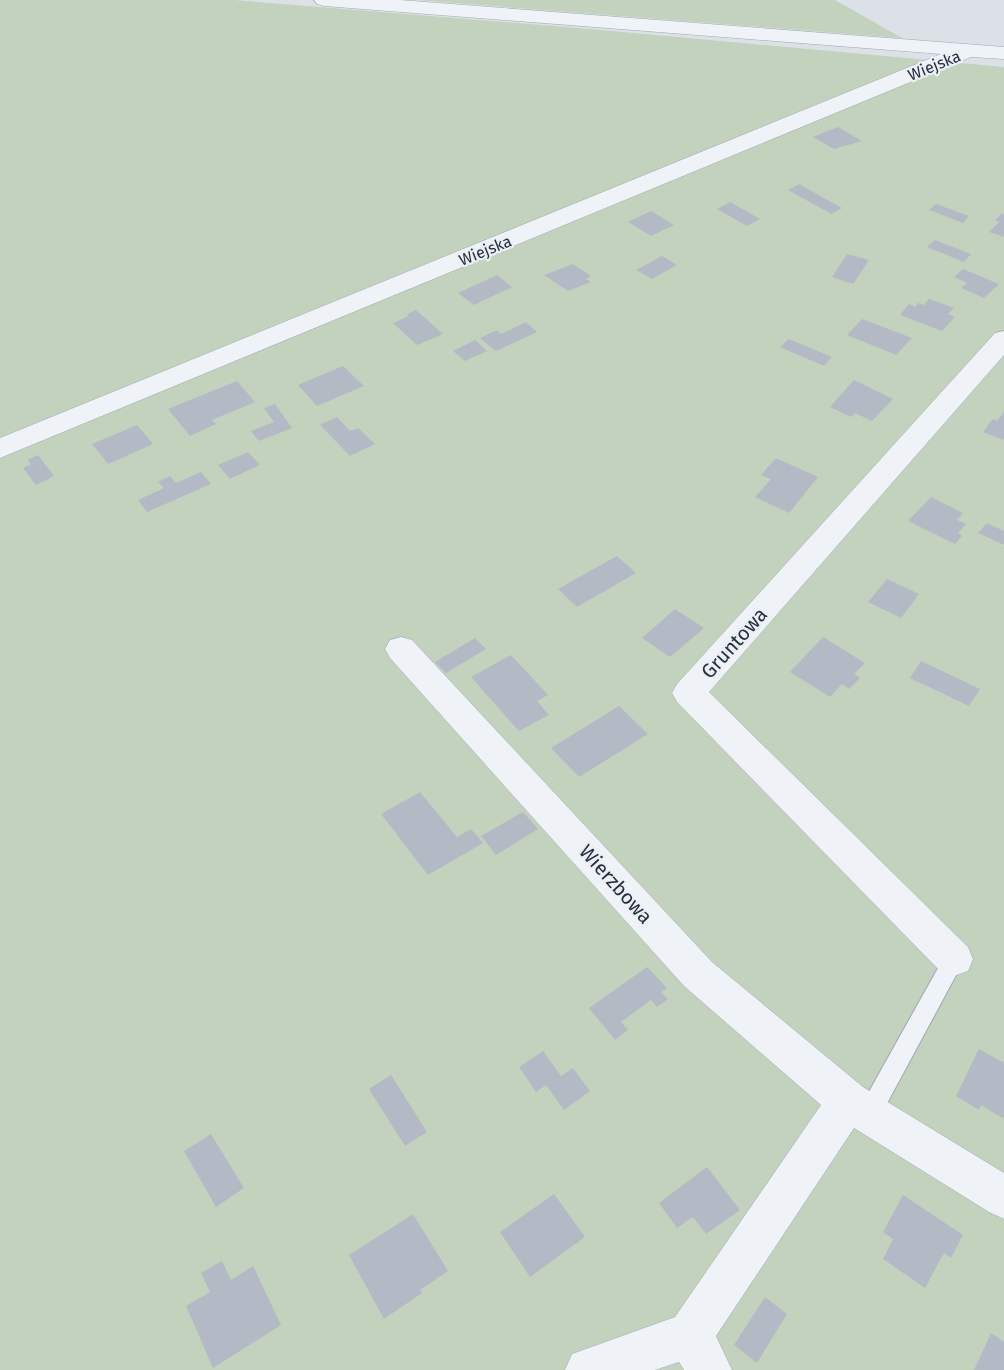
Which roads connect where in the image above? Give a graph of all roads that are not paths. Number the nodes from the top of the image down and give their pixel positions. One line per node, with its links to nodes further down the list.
1 (324, 0): 2 (street)
2 (969, 50): 3 (street); 5 (street, Wiejska)
3 (1004, 53)
4 (1004, 339): 7 (street, Gruntowa)
5 (0, 449)
6 (401, 649): 8 (street, Wierzbowa)
7 (954, 959): 8 (lane)
8 (858, 1107): 9 (street, Wierzbowa); 10 (street)
9 (1004, 1197)
10 (699, 1352): 11 (street)
11 (588, 1370)

